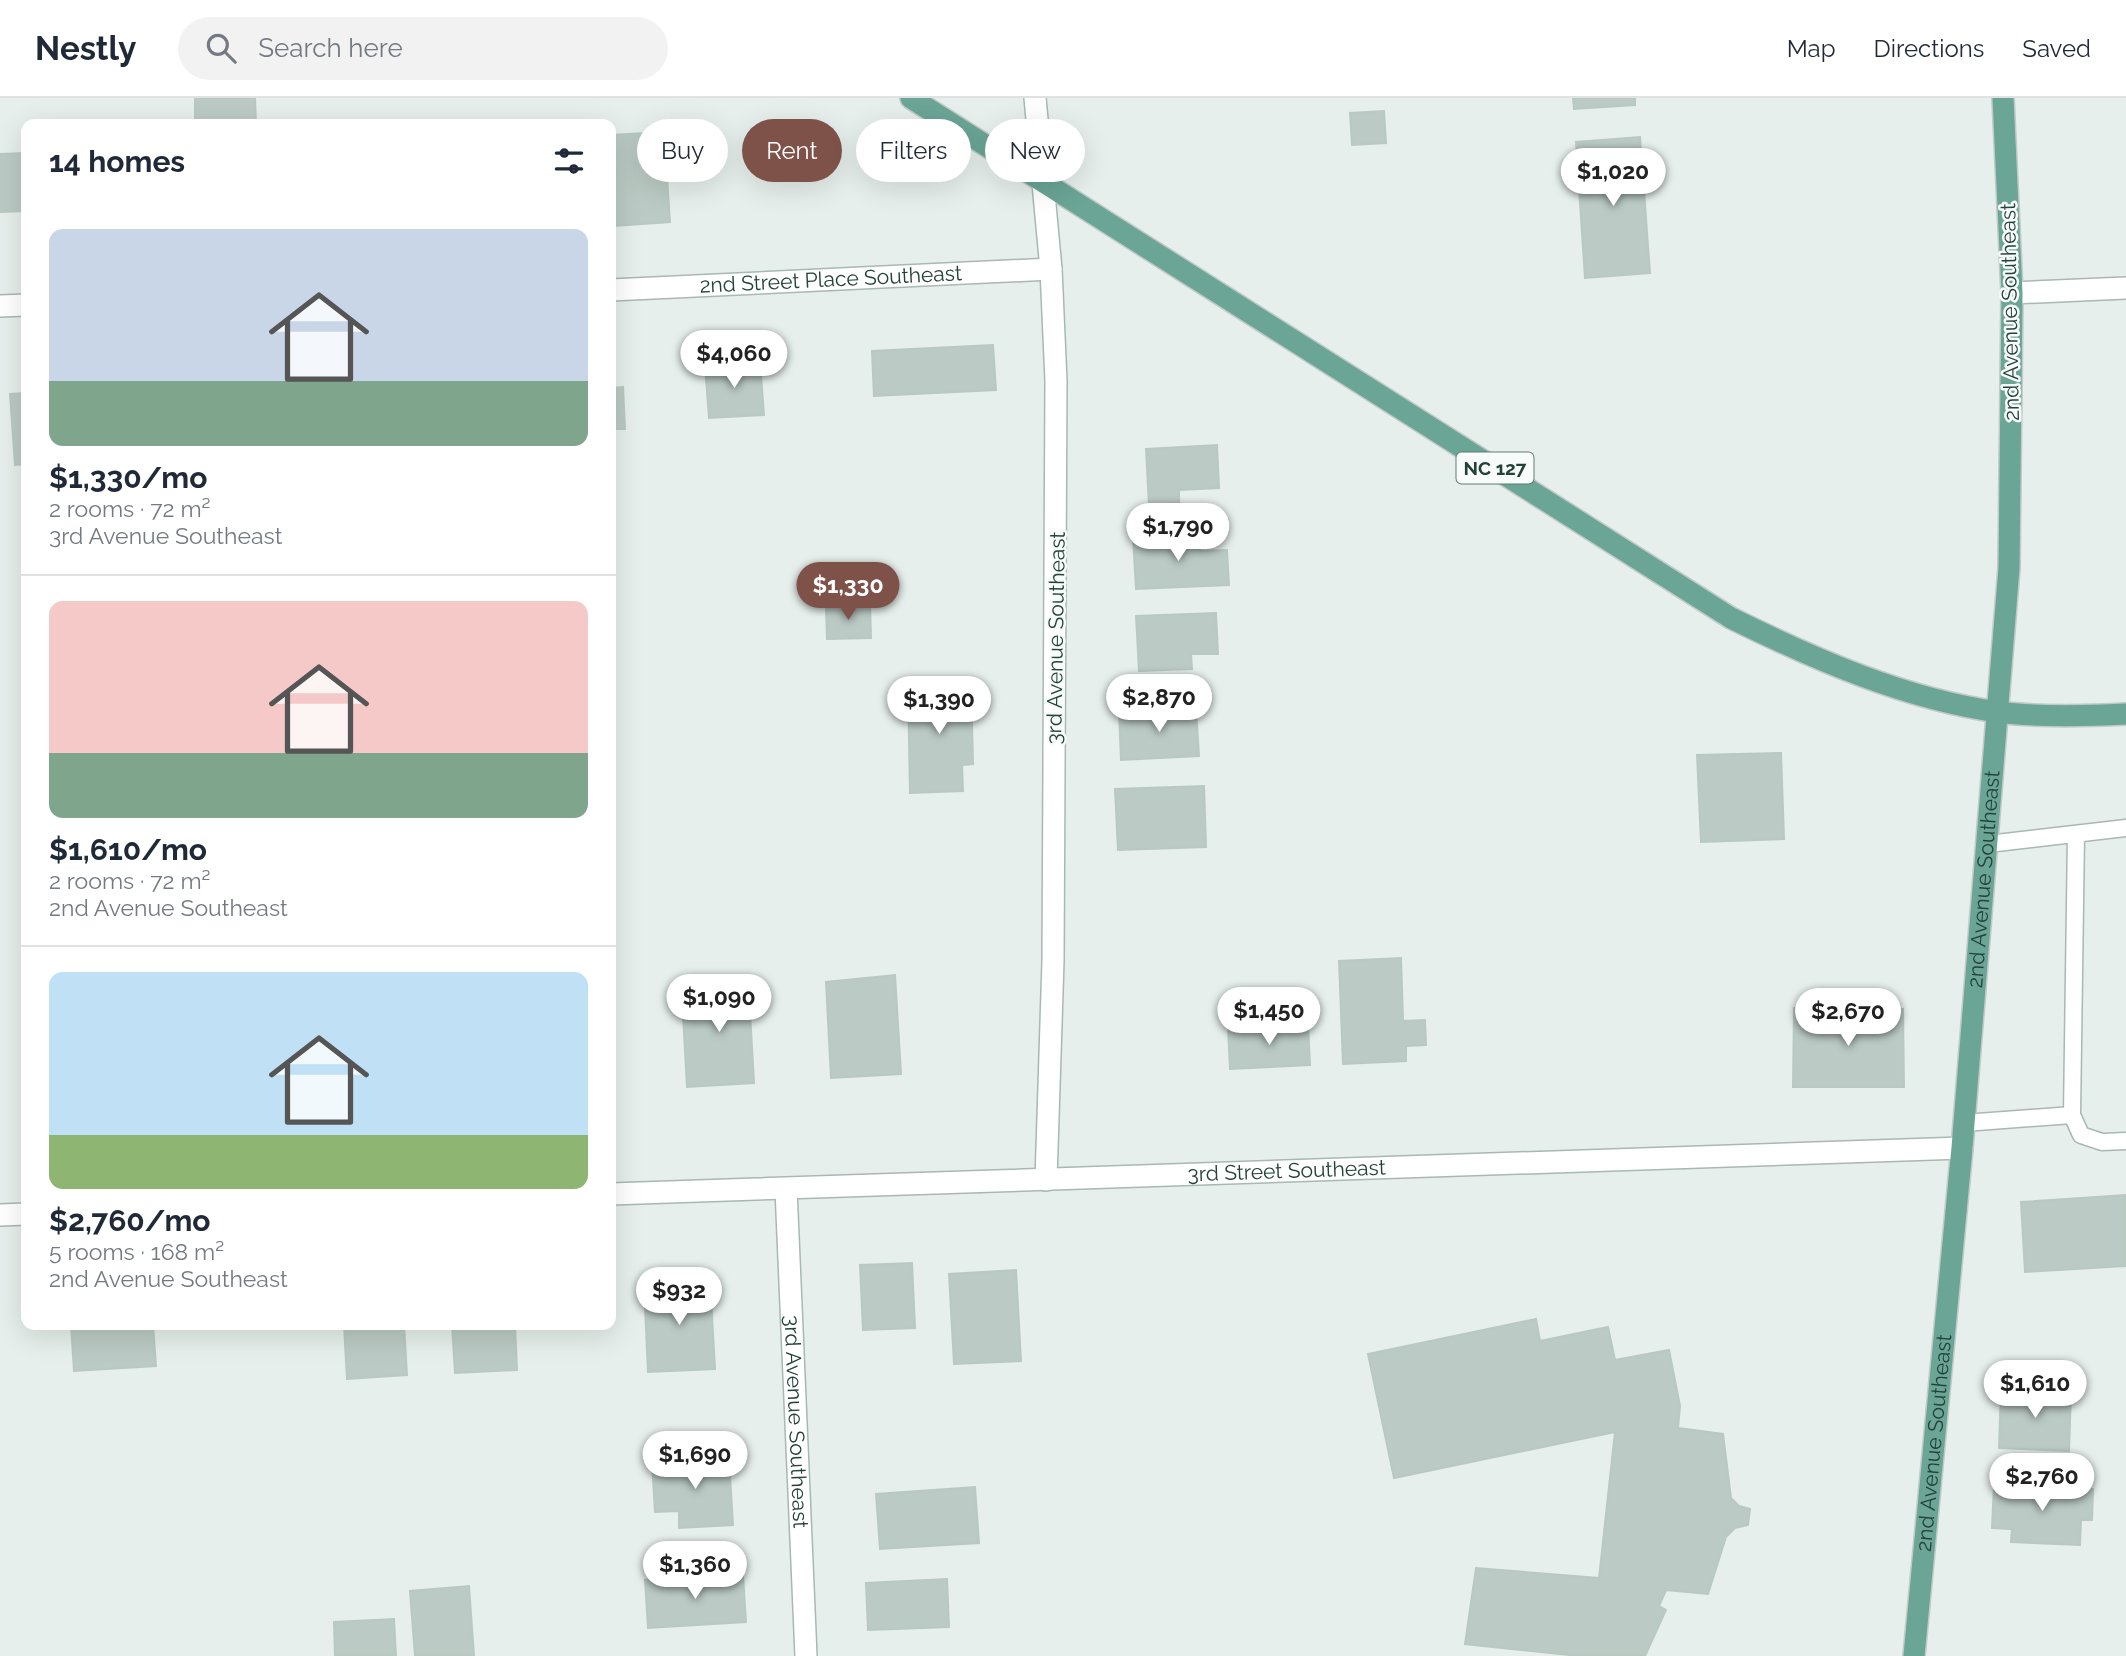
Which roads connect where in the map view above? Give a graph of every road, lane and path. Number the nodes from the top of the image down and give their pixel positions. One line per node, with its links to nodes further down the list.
1 (911, 98): 5 (main road, NC 127)
2 (1035, 98): 4 (street, 3rd Avenue Southeast)
3 (2003, 98): 10 (main road, 2nd Avenue Southeast)
4 (1037, 119)
5 (985, 145)
6 (1043, 182): 7 (street, 3rd Avenue Southeast); 13 (main road, NC 127)
7 (1051, 269): 9 (street, 2nd Street Place Southeast); 22 (street, 3rd Avenue Southeast)
8 (2126, 288): 10 (street)
9 (616, 290)
10 (2012, 293): 13 (main road, 2nd Avenue Southeast)
11 (21, 305): 12 (street)
12 (0, 306)
13 (1998, 712): 14 (main road, NC 127); 17 (main road, 2nd Avenue Southeast)
14 (2126, 714)
15 (2126, 828): 16 (lane)
16 (2076, 834): 17 (lane); 18 (lane)
17 (1988, 844): 19 (main road, 2nd Avenue Southeast)
18 (2072, 1115): 19 (lane); 20 (lane)
19 (1964, 1123): 21 (main road, 2nd Avenue Southeast)
20 (2126, 1141)
21 (1962, 1148): 22 (street, 3rd Street Southeast); 28 (main road, 2nd Avenue Southeast)
22 (1046, 1180): 23 (street, 3rd Street Southeast)
23 (786, 1189): 24 (street, 3rd Street Southeast); 27 (street, 3rd Avenue Southeast)
24 (616, 1194)
25 (21, 1214): 26 (street)
26 (0, 1216)
27 (806, 1656)
28 (1914, 1656)

